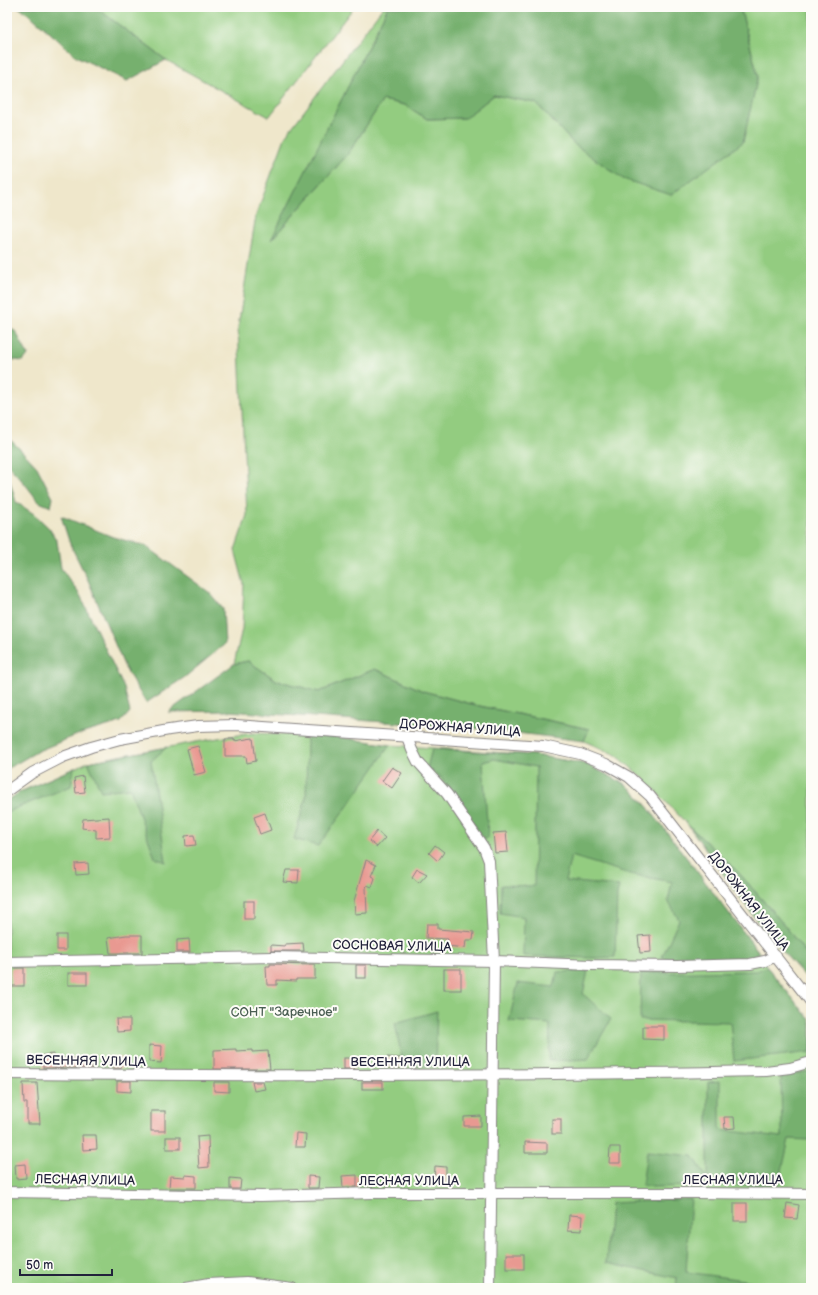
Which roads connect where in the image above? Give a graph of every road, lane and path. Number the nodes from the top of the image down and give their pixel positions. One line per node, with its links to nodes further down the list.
1 (407, 737): 2 (street, ДОРОЖНАЯ УЛИЦА); 3 (street, ДОРОЖНАЯ УЛИЦА); 4 (street)
2 (7, 790)
3 (776, 956): 4 (street, СОСНОВАЯ УЛИЦА); 6 (street, ДОРОЖНАЯ УЛИЦА)
4 (494, 961): 5 (street, СОСНОВАЯ УЛИЦА); 9 (street)
5 (7, 962)
6 (811, 1002)
7 (811, 1062): 9 (street, ВЕСЕННЯЯ УЛИЦА)
8 (7, 1074): 9 (street, ВЕСЕННЯЯ УЛИЦА)
9 (493, 1075): 11 (street)
10 (7, 1192): 11 (street, ЛЕСНАЯ УЛИЦА)
11 (491, 1194): 12 (street, ЛЕСНАЯ УЛИЦА); 15 (street)
12 (811, 1194)
13 (186, 1288): 14 (street)
14 (292, 1288)
15 (490, 1288)

